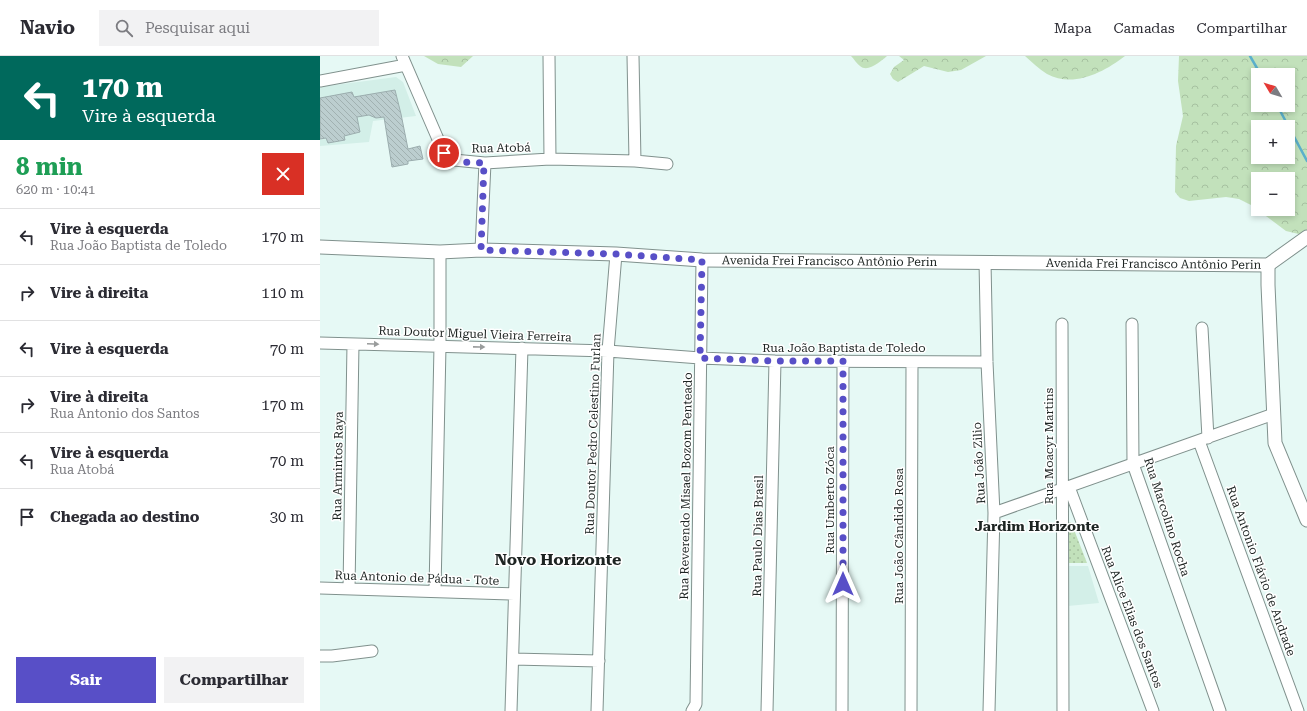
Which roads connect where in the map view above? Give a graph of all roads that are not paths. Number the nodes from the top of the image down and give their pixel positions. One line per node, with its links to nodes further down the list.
1 (549, 56): 5 (street)
2 (633, 56): 6 (street)
3 (404, 60): 4 (street); 7 (street, Rua Atobá)
4 (320, 81)
5 (550, 160): 6 (street, Rua Atobá); 7 (street, Rua Atobá)
6 (635, 162): 8 (street, Rua Atobá)
7 (484, 163): 11 (street)
8 (667, 164)
9 (1307, 237): 16 (street, Avenida Frei Francisco Antônio Perin)
10 (320, 246): 12 (street, Avenida Frei Francisco Antônio Perin)
11 (481, 250): 12 (street, Avenida Frei Francisco Antônio Perin); 13 (street, Avenida Frei Francisco Antônio Perin)
12 (440, 252): 22 (street)
13 (616, 254): 14 (street, Avenida Frei Francisco Antônio Perin); 24 (street, Rua Doutor Pedro Celestino Furlan)
14 (702, 260): 15 (street, Avenida Frei Francisco Antônio Perin); 25 (street, Rua Reverendo Misael Bozom Penteado)
15 (986, 262): 16 (street, Avenida Frei Francisco Antônio Perin); 29 (street, Rua João Zilio)
16 (1268, 264): 30 (street)
17 (1062, 324): 33 (street, Rua Moacyr Martins)
18 (1132, 324): 32 (street, Rua Marcolino Rocha)
19 (1202, 328): 31 (street, Rua Antonio Flávio de Andrade)
20 (320, 343): 21 (street, Rua Doutor Miguel Vieira Ferreira)
21 (354, 344): 22 (street, Rua Doutor Miguel Vieira Ferreira, one-way to 22); 37 (street, Rua Armintos Raya)
22 (440, 346): 23 (street, Rua Doutor Miguel Vieira Ferreira, one-way to 23); 38 (street)
23 (522, 348): 24 (street, Rua Doutor Miguel Vieira Ferreira); 39 (street)
24 (608, 351): 25 (street, Rua Doutor Miguel Vieira Ferreira); 43 (street, Rua Doutor Pedro Celestino Furlan)
25 (700, 358): 26 (street, Rua João Baptista de Toledo); 46 (street, Rua Reverendo Misael Bozom Penteado)
26 (775, 361): 27 (street, Rua João Baptista de Toledo); 47 (street, Rua Paulo Dias Brasil)
27 (843, 361): 28 (street, Rua João Baptista de Toledo); 48 (street, Rua Umberto Zóca)
28 (912, 362): 29 (street, Rua João Baptista de Toledo); 49 (street, Rua João Cândido Rosa)
29 (987, 362): 34 (street, Rua João Zilio)
30 (1274, 414): 31 (street); 35 (street)
31 (1203, 439): 32 (street); 54 (street, Rua Antonio Flávio de Andrade)
32 (1133, 464): 33 (street); 53 (street, Rua Marcolino Rocha)
33 (1065, 488): 34 (street); 51 (street, Rua Moacyr Martins); 52 (street, Rua Alice Elias dos Santos)
34 (994, 513): 50 (street, Rua João Zilio)
35 (1307, 520)
36 (320, 588): 37 (street, Rua Antonio de Pádua - Tote)
37 (349, 589): 38 (street, Rua Antonio de Pádua - Tote)
38 (435, 591): 39 (street, Rua Antonio de Pádua - Tote)
39 (514, 594): 42 (street)
40 (372, 651): 41 (street)
41 (320, 656)
42 (513, 659): 43 (street); 44 (street)
43 (598, 661): 45 (street, Rua Doutor Pedro Celestino Furlan)
44 (511, 711)
45 (597, 711)
46 (692, 711)
47 (767, 711)
48 (842, 711)
49 (911, 711)
50 (989, 711)
51 (1063, 711)
52 (1154, 711)
53 (1220, 711)
54 (1298, 711)

